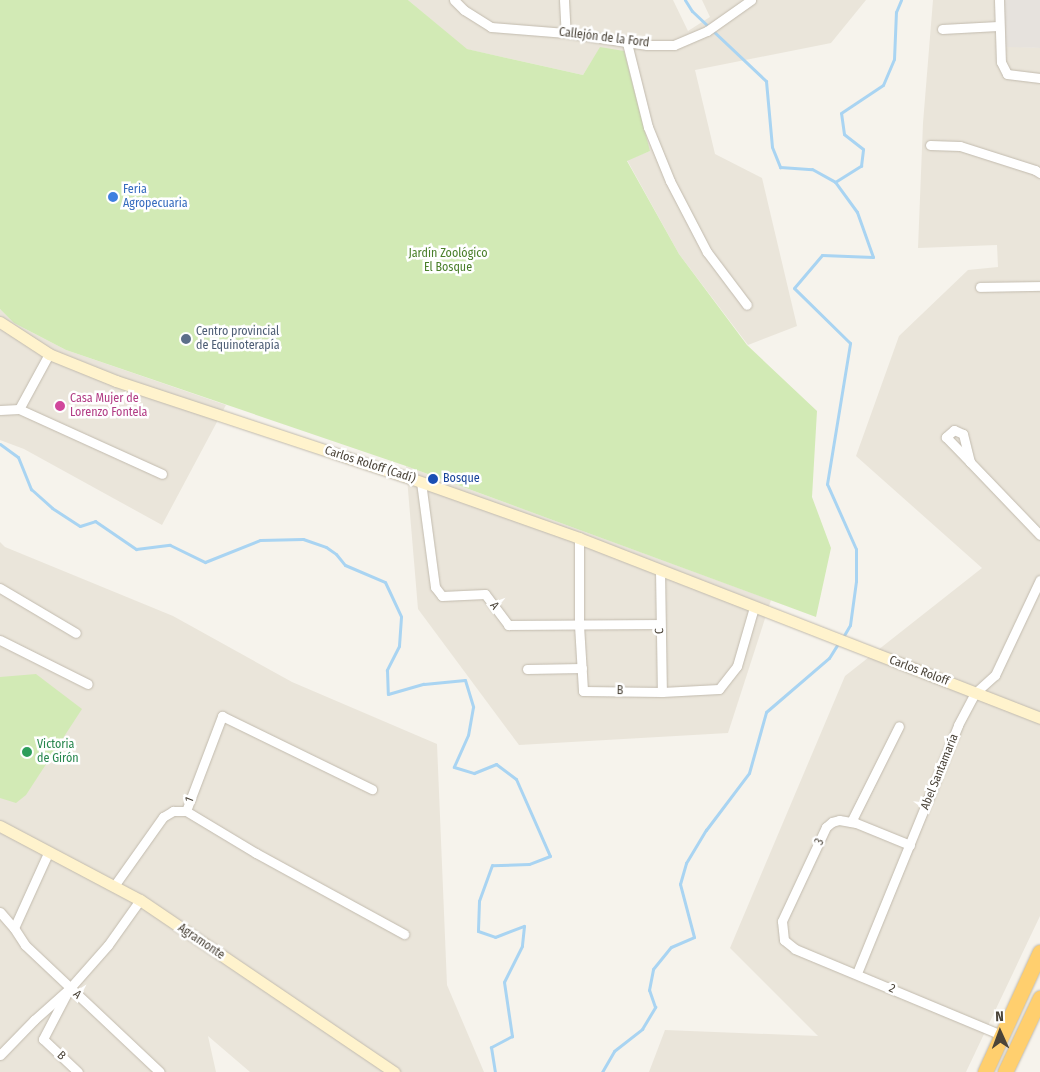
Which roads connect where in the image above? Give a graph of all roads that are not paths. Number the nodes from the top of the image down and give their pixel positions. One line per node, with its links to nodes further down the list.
1 (454, 0): 7 (street, Callejón de la Ford)
2 (564, 0): 7 (street)
3 (751, 0): 8 (street, Callejón de la Ford)
4 (999, 0): 5 (street)
5 (998, 26): 6 (street); 9 (street)
6 (942, 29)
7 (566, 33): 8 (street, Callejón de la Ford)
8 (627, 43): 14 (street)
9 (1040, 78)
10 (930, 145): 11 (street)
11 (1040, 173)
12 (1040, 286): 13 (street)
13 (980, 287)
14 (746, 305)
15 (0, 322): 16 (street, Carlos Roloff (Cadí))
16 (49, 354): 17 (street); 21 (street, Carlos Roloff (Cadí))
17 (19, 409): 18 (street); 20 (street)
18 (0, 410)
19 (970, 462): 22 (street)
20 (162, 474)
21 (421, 482): 23 (street, Carlos Roloff (Cadí)); 28 (street, A)
22 (1040, 535)
23 (580, 538): 24 (street, Carlos Roloff (Cadí)); 28 (street, B)
24 (660, 570): 27 (street, Carlos Roloff (Cadí)); 29 (street, C)
25 (1040, 580): 37 (street, Abel Santamaría)
26 (0, 588): 31 (street)
27 (754, 607): 30 (street, Carlos Roloff (Cadí)); 36 (street, B)
28 (579, 624): 29 (street, A); 33 (street, B)
29 (660, 624): 36 (street, C)
30 (799, 624): 37 (street, Carlos Roloff)
31 (76, 633)
32 (0, 640): 35 (street)
33 (582, 668): 34 (street); 36 (street, B)
34 (527, 669)
35 (88, 684)
36 (662, 692)
37 (975, 693): 38 (street, Carlos Roloff); 44 (street, Abel Santamaría)
38 (1040, 718)
39 (899, 726): 42 (street)
40 (372, 789): 41 (street, 1)
41 (186, 811): 46 (street, 1); 50 (street)
42 (851, 822): 44 (street, 3); 51 (street, 3)
43 (0, 826): 45 (street, Agramonte)
44 (910, 845): 53 (street, Abel Santamaría)
45 (48, 853): 46 (street, Agramonte); 49 (street)
46 (114, 886): 47 (street, Agramonte)
47 (140, 900): 54 (street); 60 (street, Agramonte)
48 (0, 912): 49 (street, A)
49 (14, 928): 54 (street, A)
50 (404, 934)
51 (784, 940): 53 (street, 2)
52 (1040, 952): 56 (highway)
53 (857, 973): 56 (street, 2)
54 (70, 988): 57 (street); 58 (street, B); 59 (street, A)
55 (1040, 998): 62 (highway)
56 (1002, 1035): 61 (highway)
57 (2, 1049)
58 (78, 1072)
59 (160, 1072)
60 (394, 1072)
61 (985, 1072)
62 (1005, 1072)

